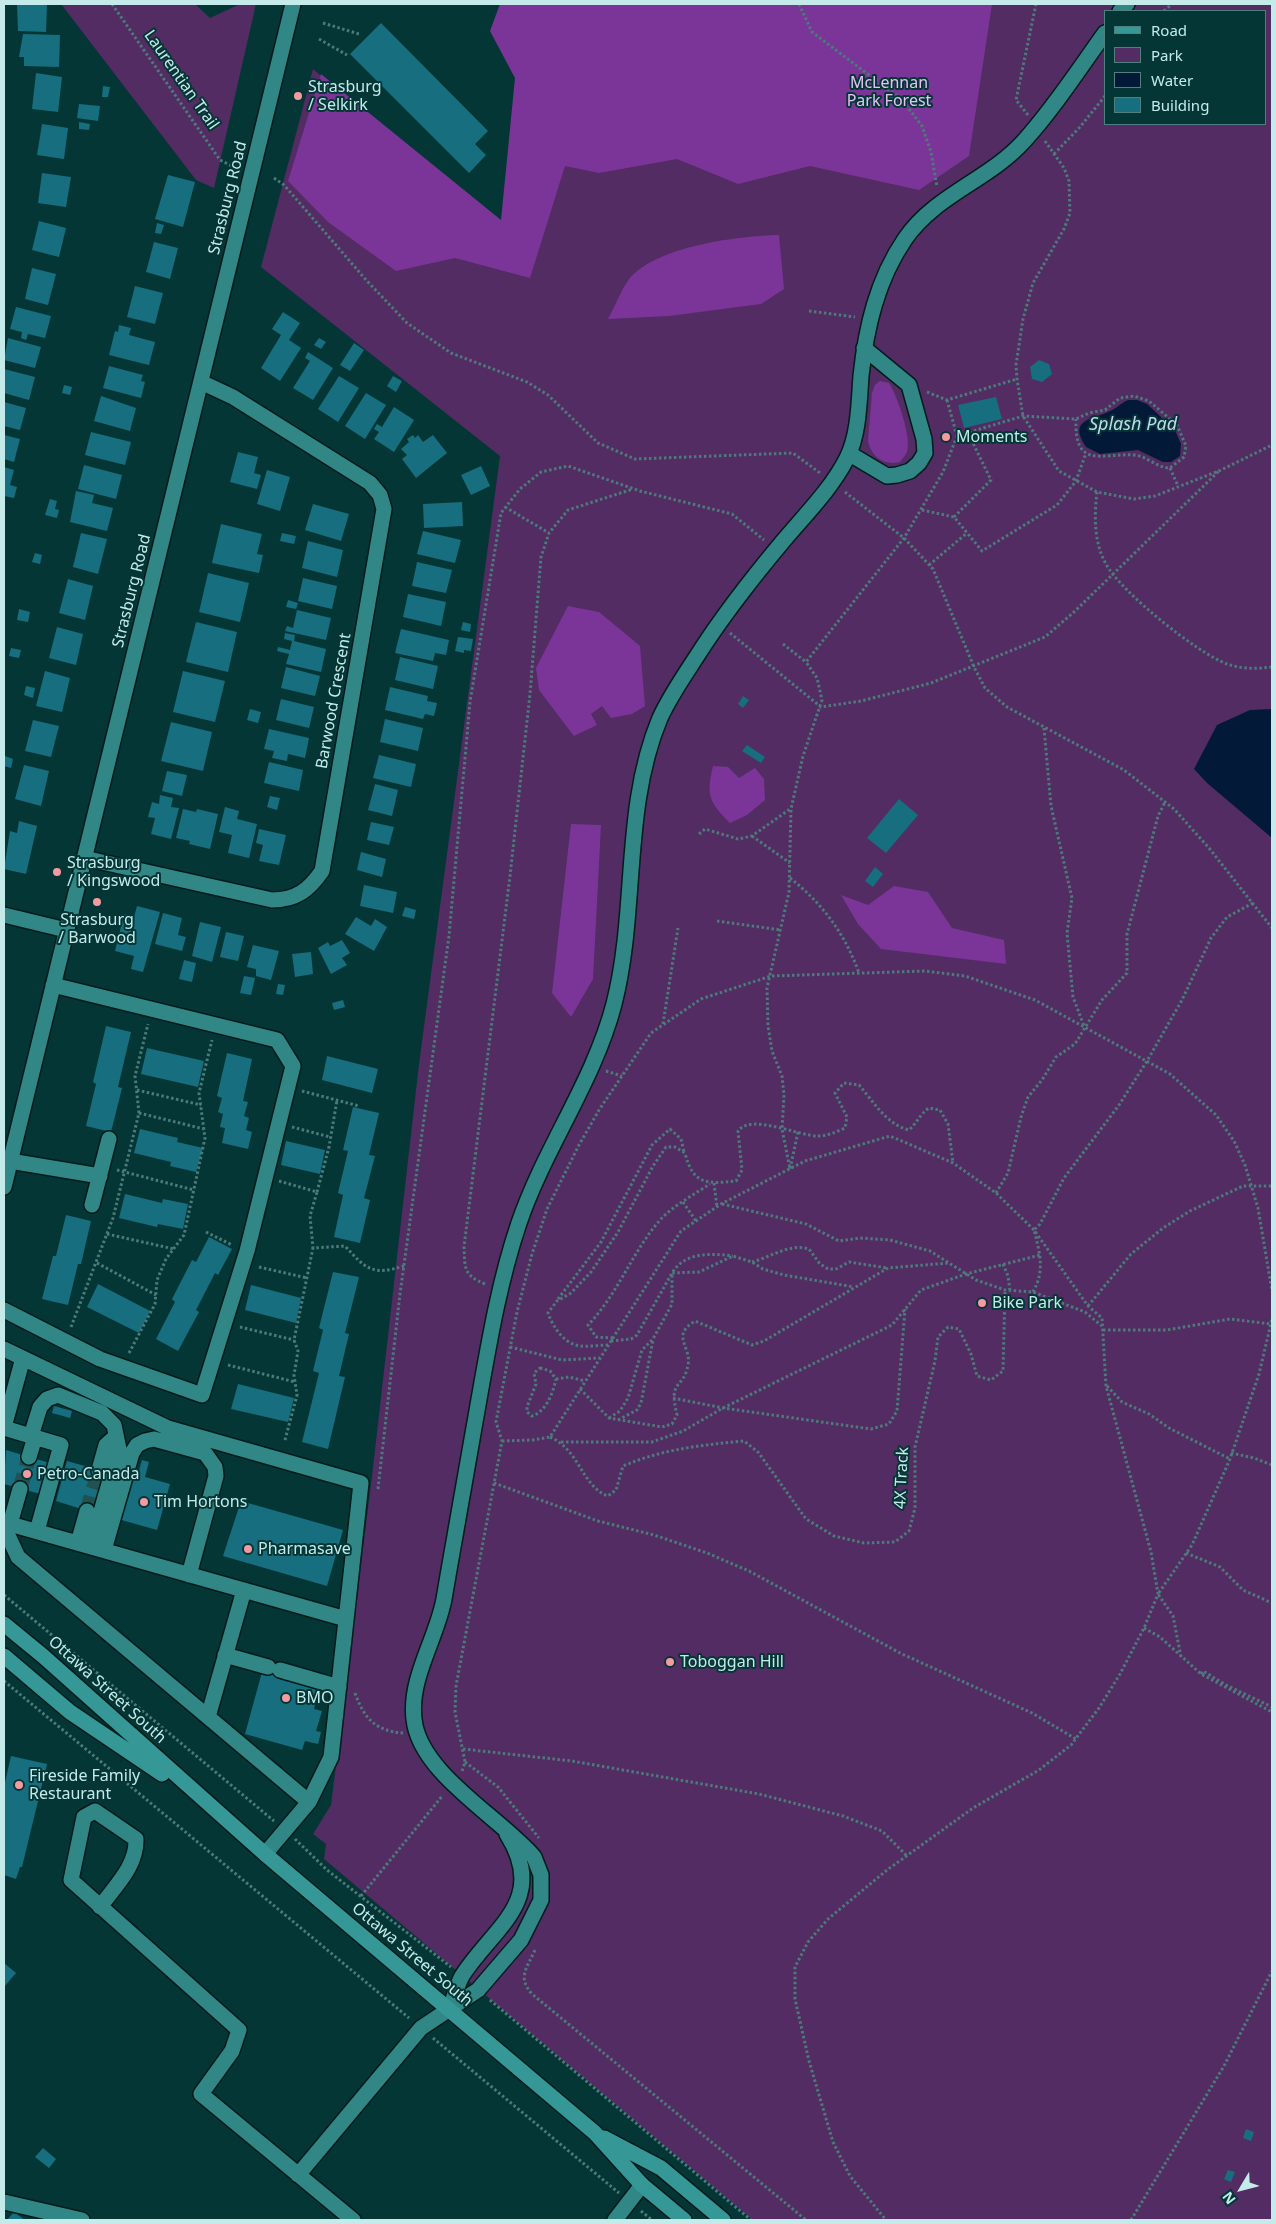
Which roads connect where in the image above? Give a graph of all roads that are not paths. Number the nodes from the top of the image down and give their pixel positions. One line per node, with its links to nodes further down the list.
1 (293, 4): 4 (street, Strasburg Road)
2 (1104, 34): 3 (street)
3 (864, 348): 5 (street); 5 (street)
4 (201, 382): 6 (street, Strasburg Road); 6 (street, Barwood Crescent)
5 (850, 454): 38 (street)
6 (84, 858): 8 (street, Strasburg Road)
7 (4, 915): 8 (street)
8 (66, 930): 9 (street, Strasburg Road)
9 (53, 985): 11 (street, Strasburg Road); 15 (street)
10 (109, 1139): 12 (street)
11 (10, 1160): 12 (street); 13 (street, Strasburg Road)
12 (101, 1171): 14 (street)
13 (4, 1187)
14 (92, 1205)
15 (4, 1310)
16 (4, 1349): 17 (street)
17 (23, 1358): 18 (street); 30 (street)
18 (4, 1428): 20 (street)
19 (116, 1436): 20 (street); 22 (street); 27 (street)
20 (33, 1437): 21 (street); 26 (street)
21 (29, 1457)
22 (99, 1470)
23 (20, 1489): 25 (street)
24 (87, 1511): 27 (street)
25 (6, 1526): 26 (street); 35 (street)
26 (37, 1531): 27 (street)
27 (91, 1547): 28 (street); 28 (street)
28 (189, 1574): 29 (street)
29 (244, 1590): 30 (street); 32 (street)
30 (346, 1619): 34 (street)
31 (4, 1624): 37 (main road, Ottawa Street South)
32 (225, 1655): 34 (street); 35 (street)
33 (4, 1656): 37 (main road, Ottawa Street South)
34 (346, 1688): 36 (street)
35 (208, 1717): 36 (street)
36 (309, 1802): 39 (street)
37 (207, 1804): 39 (main road, Ottawa Street South)
38 (502, 1826): 41 (street); 41 (street)
39 (265, 1854): 41 (main road, Ottawa Street South)
40 (100, 1907): 40 (street); 43 (street)
41 (450, 2008): 42 (main road, Ottawa Street South); 43 (street)
42 (594, 2133): 44 (main road, Ottawa Street South); 50 (main road, Ottawa Street South)
43 (298, 2175): 47 (street)
44 (642, 2185): 48 (street); 49 (main road, Ottawa Street South)
45 (4, 2202): 46 (street)
46 (82, 2220)
47 (353, 2220)
48 (615, 2220)
49 (684, 2220)
50 (723, 2220)

